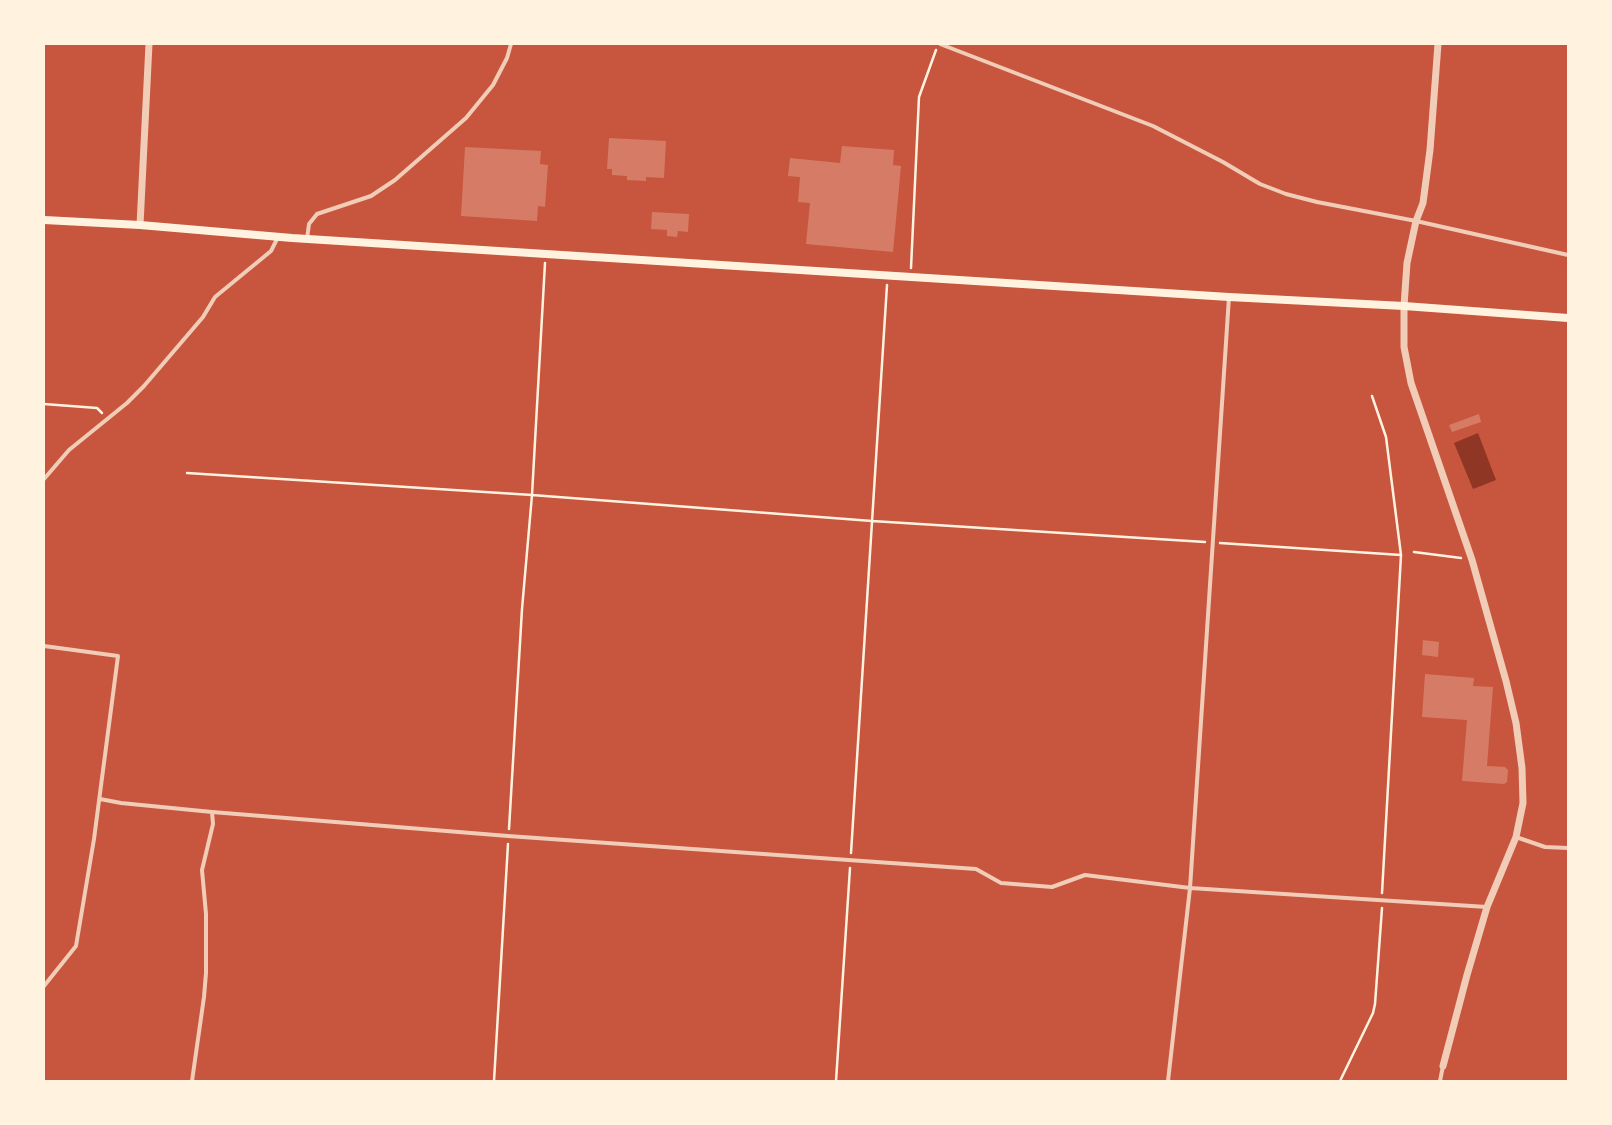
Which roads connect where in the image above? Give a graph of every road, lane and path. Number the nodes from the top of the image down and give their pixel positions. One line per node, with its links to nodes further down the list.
1 (149, 44): 7 (street)
2 (511, 44): 9 (street)
3 (939, 44): 6 (street); 13 (path)
4 (1438, 44): 6 (street)
5 (44, 220): 7 (main road)
6 (1416, 221): 11 (street); 15 (street)
7 (140, 225): 8 (main road)
8 (279, 236): 9 (main road); 19 (street)
9 (308, 239): 10 (main road)
10 (545, 254): 12 (main road); 22 (path)
11 (1568, 255)
12 (888, 275): 13 (main road); 23 (path)
13 (910, 276): 14 (main road)
14 (1229, 297): 15 (main road); 24 (street)
15 (1404, 306): 16 (main road); 27 (street)
16 (1568, 318)
17 (1372, 396): 26 (path)
18 (44, 404): 19 (path)
19 (107, 419): 21 (street)
20 (187, 473): 22 (path)
21 (44, 479)
22 (532, 495): 23 (path); 31 (path)
23 (872, 521): 24 (path); 34 (path)
24 (1214, 542): 26 (path); 35 (street)
25 (1414, 552): 27 (path)
26 (1402, 555): 36 (path)
27 (1472, 560): 32 (street)
28 (44, 646): 29 (street)
29 (100, 799): 30 (street); 38 (street)
30 (212, 812): 31 (street); 40 (street)
31 (508, 836): 34 (street); 41 (path)
32 (1516, 837): 33 (street); 37 (street)
33 (1568, 848)
34 (850, 861): 35 (street); 42 (path)
35 (1190, 888): 36 (street); 43 (street)
36 (1382, 900): 37 (street); 44 (path)
37 (1487, 907): 39 (street)
38 (44, 986)
39 (1443, 1066): 45 (street)
40 (192, 1081)
41 (494, 1081)
42 (836, 1081)
43 (1168, 1081)
44 (1340, 1081)
45 (1440, 1081)

